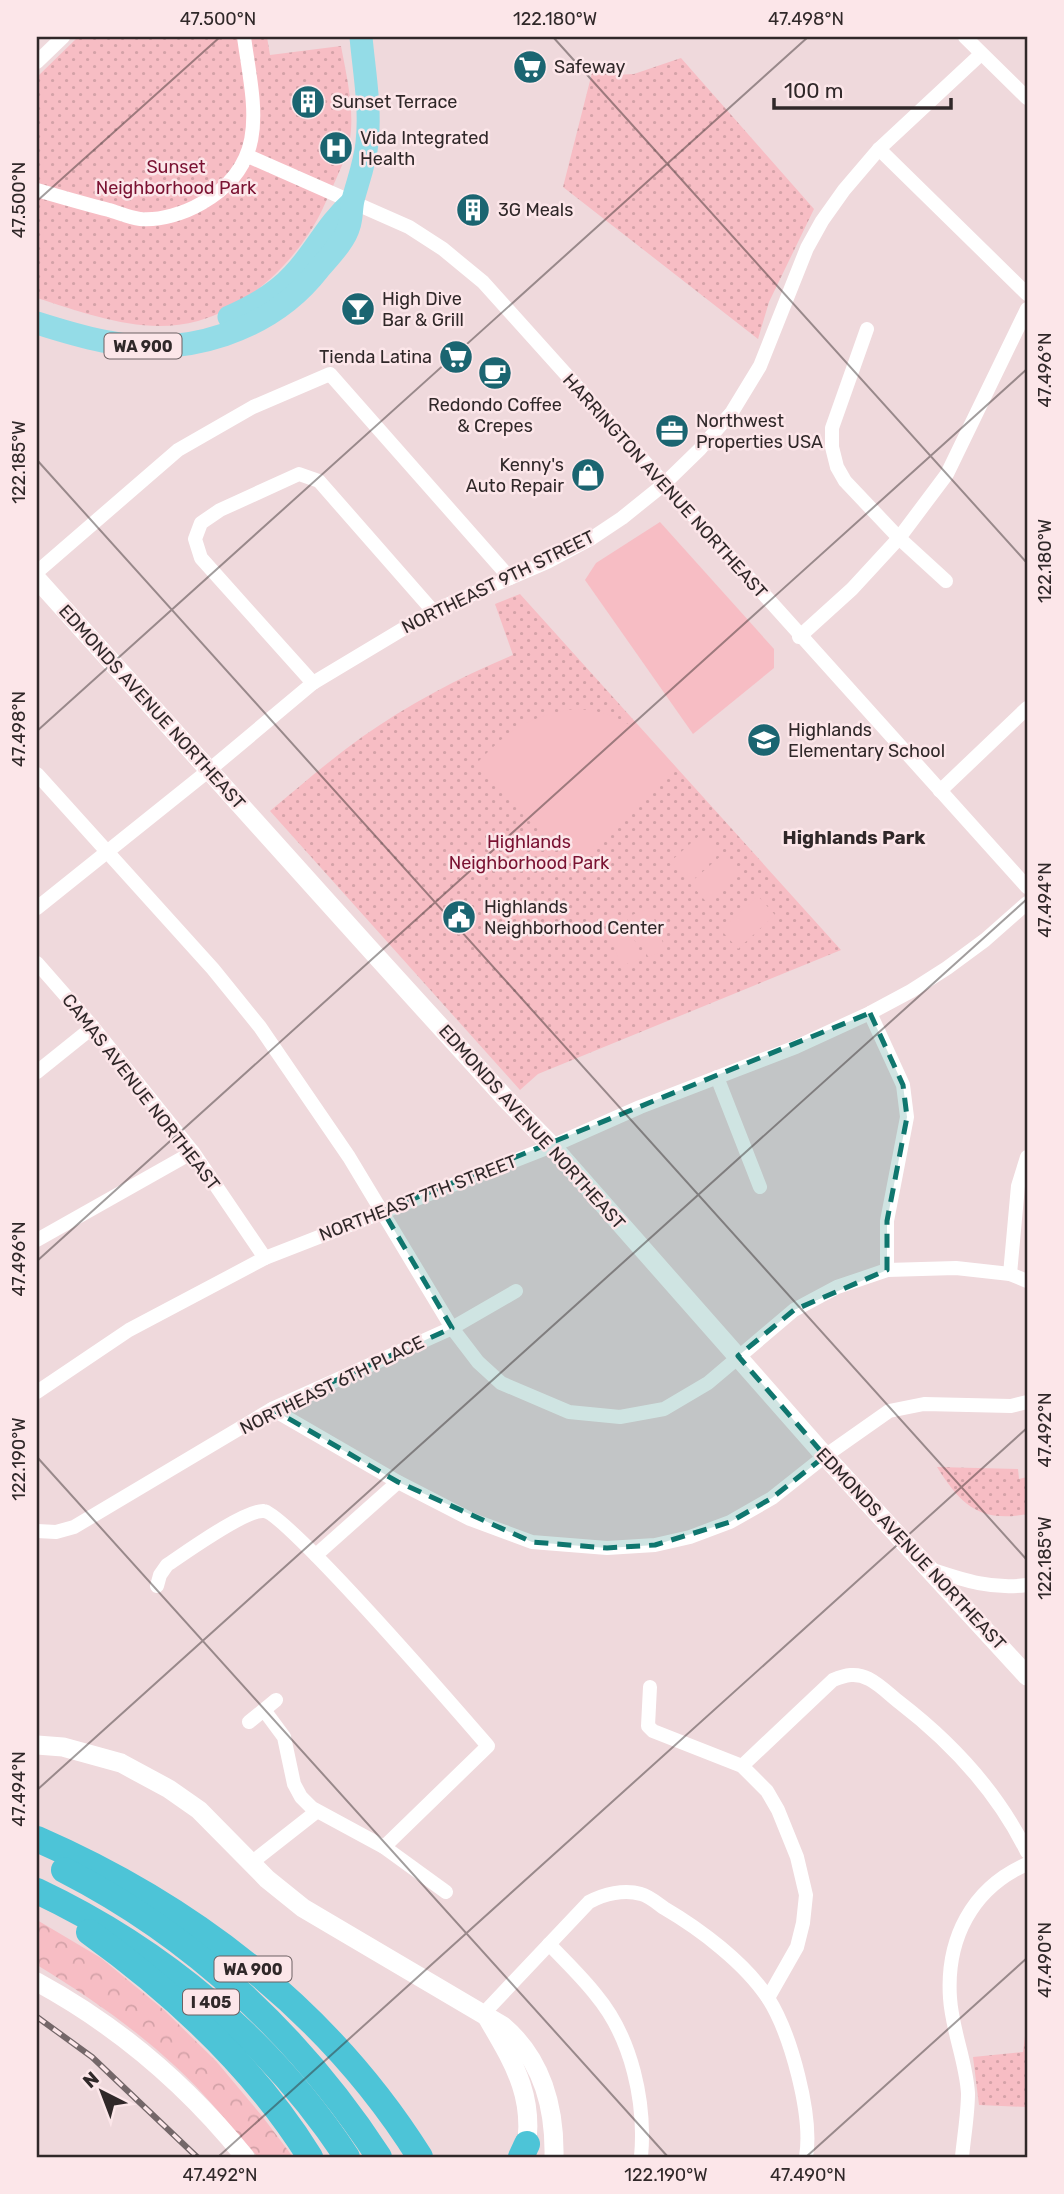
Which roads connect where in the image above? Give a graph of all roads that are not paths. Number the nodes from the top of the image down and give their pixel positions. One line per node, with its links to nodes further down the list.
1 (63, 37): 6 (street)
2 (244, 37): 9 (street)
3 (361, 37): 11 (main road, WA 900)
4 (965, 37): 5 (street)
5 (981, 54): 7 (street); 8 (street, NORTHEAST 9TH STREET)
6 (37, 62)
7 (1027, 98)
8 (879, 149): 13 (street); 19 (street, NORTHEAST 9TH STREET)
9 (248, 156): 10 (street); 11 (street, HARRINGTON AVENUE NORTHEAST)
10 (37, 190)
11 (352, 202): 12 (main road, WA 900); 17 (main road, WA 900); 19 (street, HARRINGTON AVENUE NORTHEAST)
12 (282, 286): 14 (main road, WA 900); 17 (main road)
13 (1027, 294)
14 (37, 307)
15 (1027, 309): 20 (street)
16 (37, 323): 17 (main road, WA 900)
17 (249, 325)
18 (867, 329): 20 (street)
19 (663, 485): 22 (street, NORTHEAST 9TH STREET); 26 (street, HARRINGTON AVENUE NORTHEAST)
20 (899, 538): 24 (street); 26 (street)
21 (37, 572): 22 (street)
22 (510, 578): 25 (street, NORTHEAST 9TH STREET)
23 (37, 579): 29 (street, EDMONDS AVENUE NORTHEAST)
24 (946, 581)
25 (433, 611): 27 (street, NORTHEAST 9TH STREET); 27 (street)
26 (799, 636): 31 (street, HARRINGTON AVENUE NORTHEAST)
27 (313, 683): 29 (street, NORTHEAST 9TH STREET)
28 (1027, 708): 31 (street)
29 (208, 771): 32 (street, NORTHEAST 9TH STREET); 41 (street, EDMONDS AVENUE NORTHEAST)
30 (37, 774): 32 (street)
31 (940, 791): 33 (street, HARRINGTON AVENUE NORTHEAST)
32 (106, 853): 35 (street, NORTHEAST 9TH STREET); 45 (street)
33 (1027, 887)
34 (1027, 903): 37 (street, NORTHEAST 7TH STREET)
35 (37, 908)
36 (37, 963): 38 (street, CAMAS AVENUE NORTHEAST)
37 (870, 1013): 40 (street, NORTHEAST 7TH STREET); 48 (street)
38 (93, 1027): 39 (street); 42 (street, CAMAS AVENUE NORTHEAST)
39 (37, 1072)
40 (718, 1077): 41 (street, NORTHEAST 7TH STREET); 44 (street)
41 (552, 1146): 45 (street, NORTHEAST 7TH STREET); 53 (street, EDMONDS AVENUE NORTHEAST)
42 (193, 1152): 46 (street); 47 (street, CAMAS AVENUE NORTHEAST)
43 (1027, 1157): 49 (street)
44 (760, 1187)
45 (383, 1211): 47 (street, NORTHEAST 7TH STREET); 52 (street)
46 (37, 1240)
47 (265, 1258): 54 (street, NORTHEAST 7TH STREET)
48 (887, 1270): 49 (street); 53 (street)
49 (1010, 1274): 50 (street)
50 (1027, 1281)
51 (516, 1291): 52 (street, NORTHEAST 6TH PLACE)
52 (452, 1328): 53 (street); 56 (street, NORTHEAST 6TH PLACE)
53 (738, 1356): 57 (street, EDMONDS AVENUE NORTHEAST)
54 (37, 1392)
55 (1027, 1402): 57 (street)
56 (272, 1409): 58 (street); 59 (street, NORTHEAST 6TH PLACE)
57 (825, 1456): 58 (street); 61 (street, EDMONDS AVENUE NORTHEAST)
58 (398, 1482): 60 (street)
59 (37, 1531)
60 (317, 1555): 63 (street); 73 (street)
61 (929, 1569): 62 (street); 64 (street, EDMONDS AVENUE NORTHEAST)
62 (1027, 1585)
63 (157, 1586)
64 (1027, 1676)
65 (650, 1687): 70 (street)
66 (276, 1700): 67 (street)
67 (264, 1710): 68 (street); 71 (street)
68 (249, 1722)
69 (37, 1745): 76 (street)
70 (743, 1766): 74 (street); 83 (street)
71 (316, 1812): 73 (street); 76 (street)
72 (37, 1839): 90 (highway, WA 900)
73 (384, 1847): 79 (street)
74 (1027, 1852)
75 (37, 1856): 89 (highway, I 405)
76 (251, 1863): 84 (street)
77 (1027, 1864): 94 (street)
78 (37, 1891): 88 (highway, I 405)
79 (446, 1892)
80 (37, 1900): 87 (highway)
81 (549, 1944): 83 (street); 84 (street); 92 (street)
82 (37, 1982): 86 (street)
83 (768, 1998): 93 (street)
84 (484, 2012): 85 (street); 91 (street)
85 (524, 2153)
86 (245, 2157)
87 (310, 2157)
88 (347, 2157)
89 (379, 2157)
90 (420, 2157)
91 (554, 2157)
92 (640, 2157)
93 (806, 2157)
94 (962, 2157)

